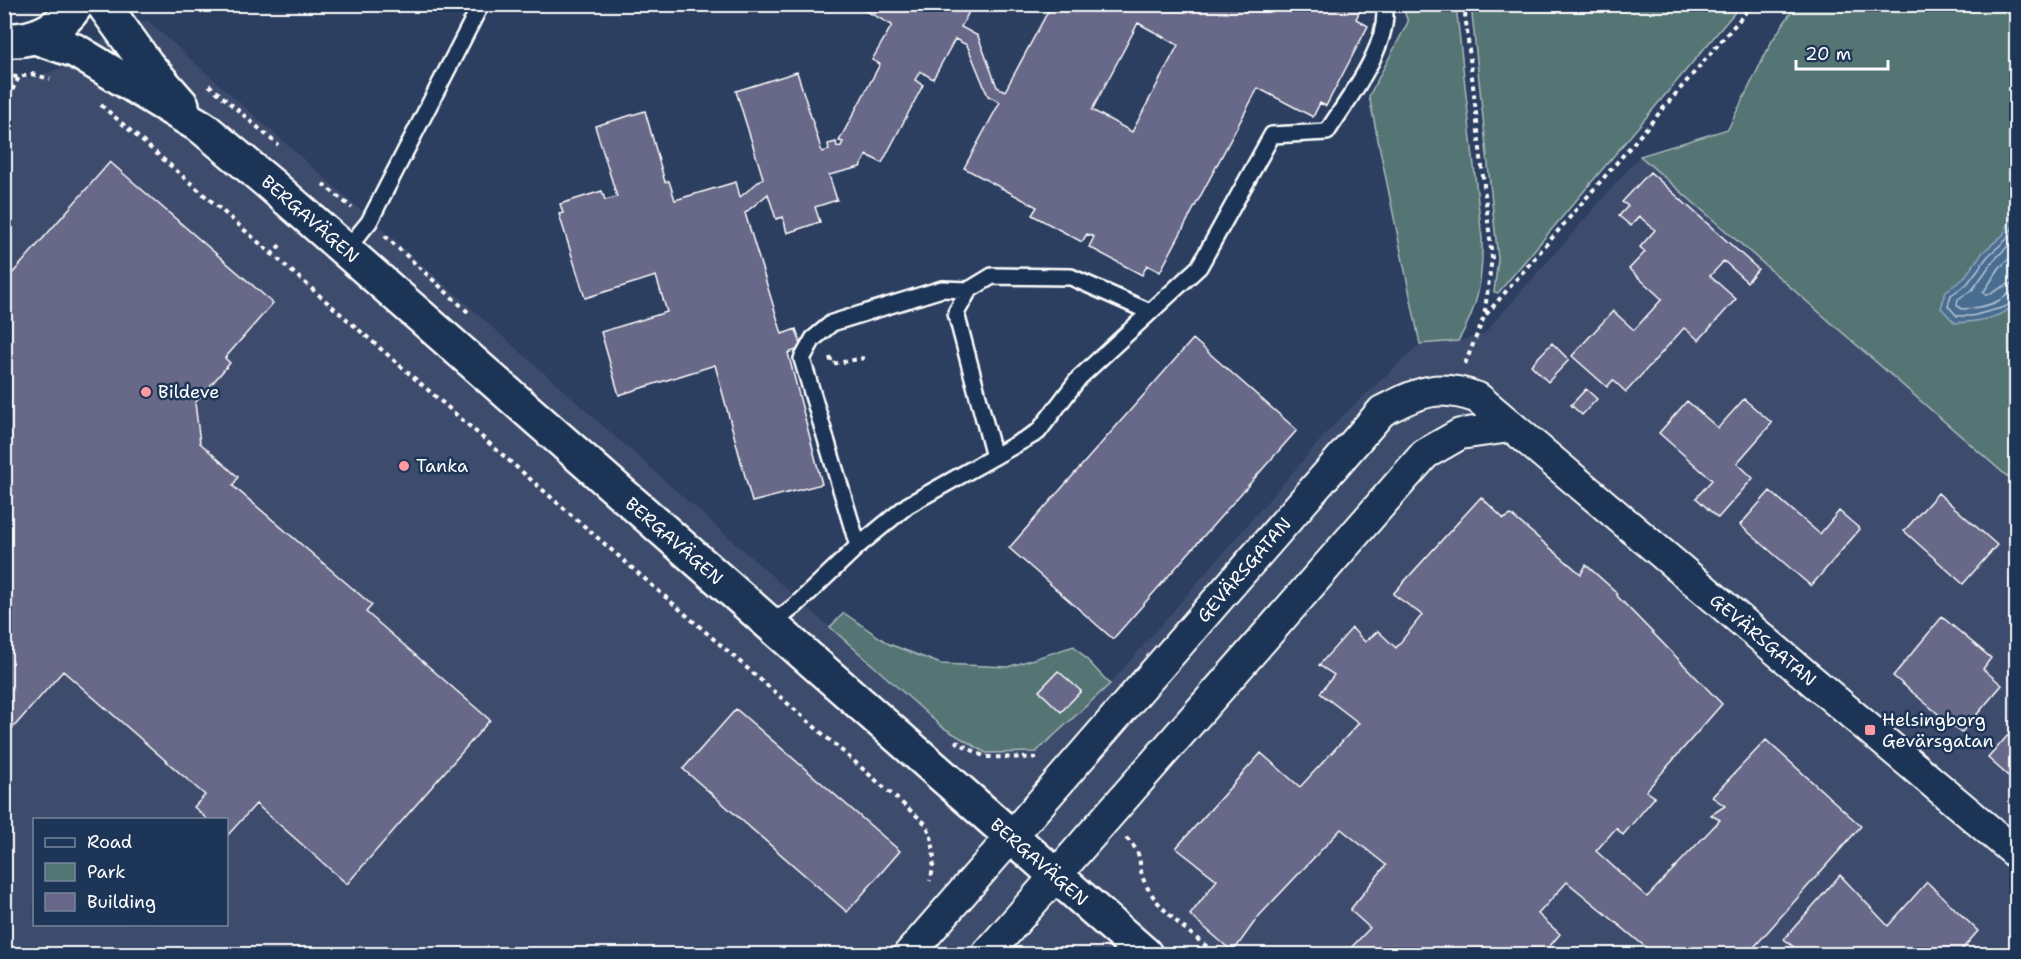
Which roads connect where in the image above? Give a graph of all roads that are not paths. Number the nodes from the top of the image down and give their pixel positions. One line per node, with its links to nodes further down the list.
1 (77, 4): 5 (street)
2 (103, 4): 6 (street, BERGAVÄGEN)
3 (481, 4): 7 (lane)
4 (1384, 4): 9 (lane)
5 (16, 50): 6 (street, BERGAVÄGEN)
6 (203, 128): 7 (street, BERGAVÄGEN)
7 (346, 250): 13 (street, BERGAVÄGEN)
8 (969, 290): 9 (lane); 11 (lane); 12 (lane)
9 (1150, 312): 11 (lane)
10 (1510, 428): 14 (street, GEVÄRSGATAN); 15 (street, GEVÄRSGATAN); 16 (street)
11 (994, 457): 12 (lane)
12 (858, 546): 13 (lane)
13 (770, 625): 14 (street, BERGAVÄGEN)
14 (1011, 838): 16 (street, BERGAVÄGEN); 17 (street, GEVÄRSGATAN)
15 (2016, 853)
16 (1055, 877): 18 (street); 19 (street, BERGAVÄGEN)
17 (909, 954)
18 (987, 954)
19 (1144, 954)

